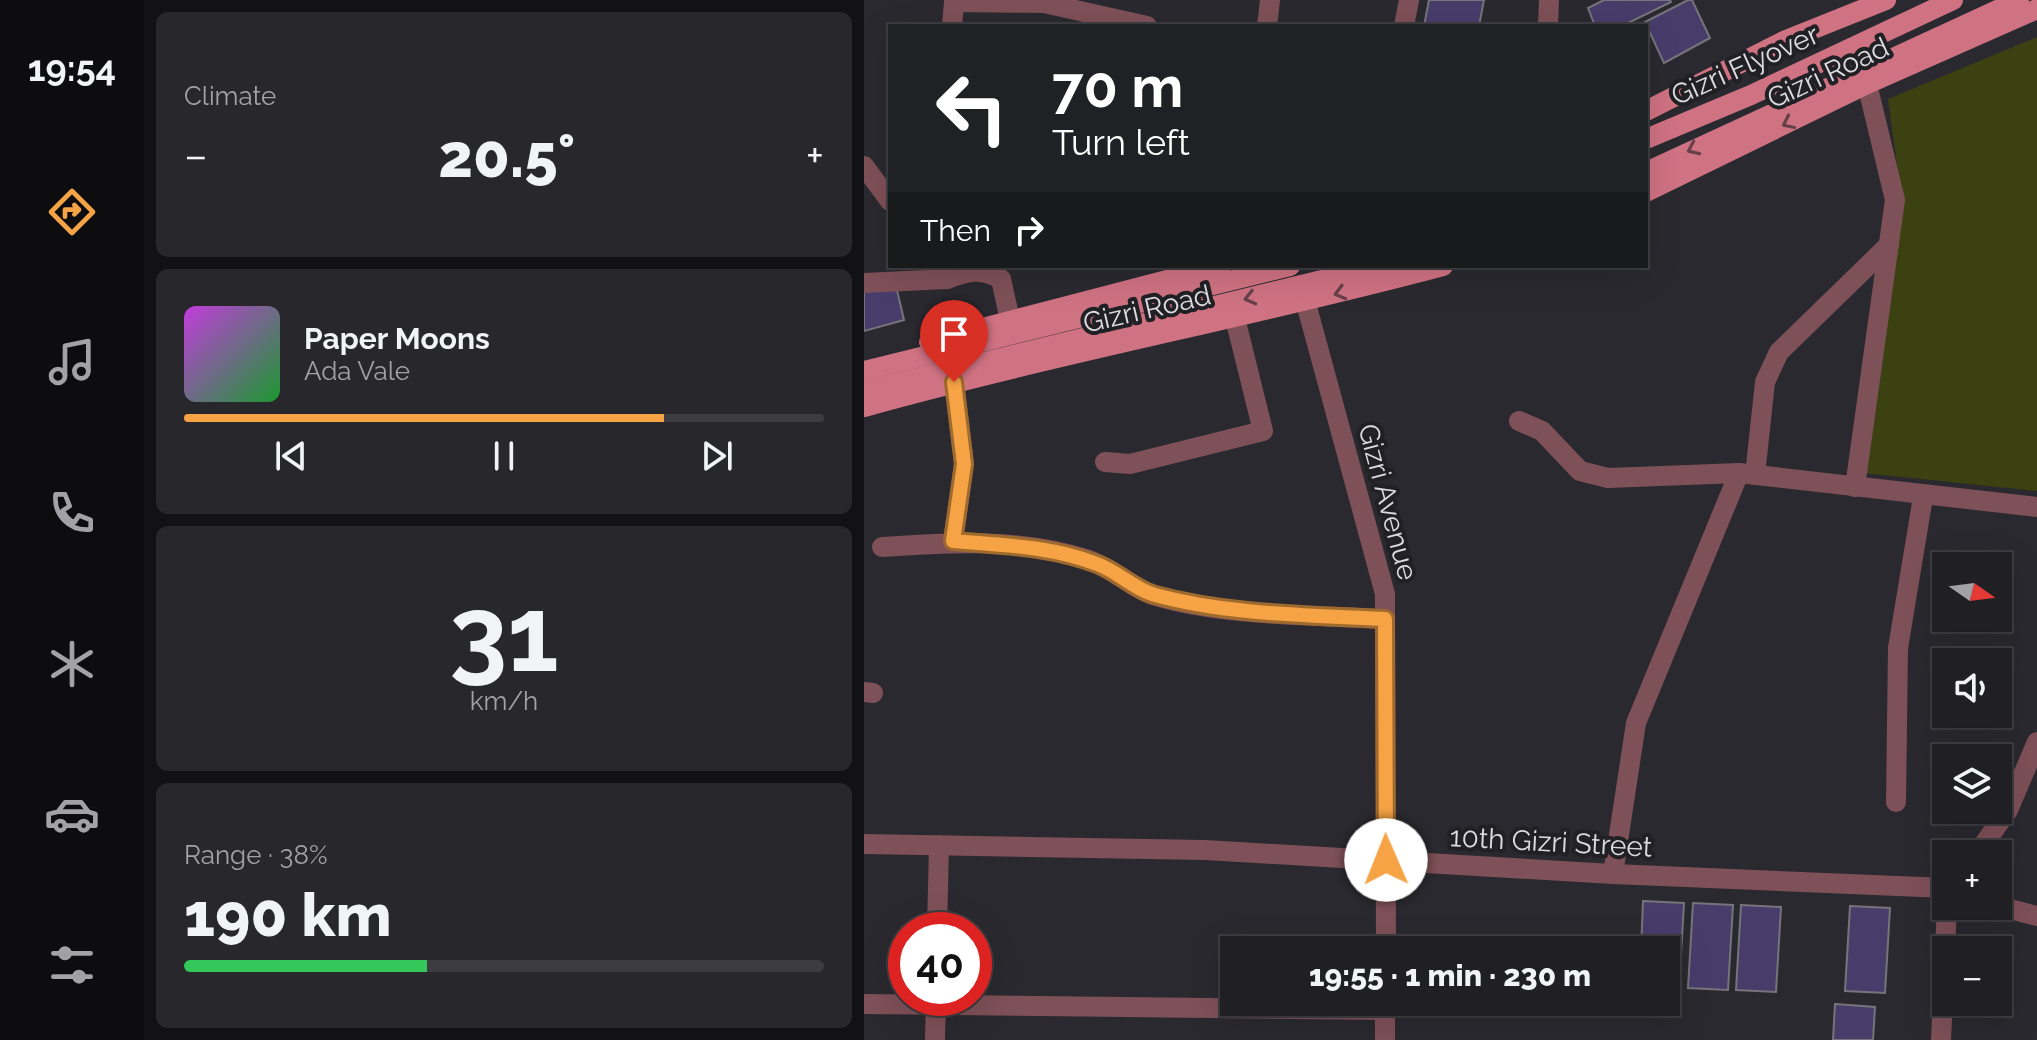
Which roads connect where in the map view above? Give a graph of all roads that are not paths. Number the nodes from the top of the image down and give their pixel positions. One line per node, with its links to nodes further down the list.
1 (1270, 0): 11 (street)
2 (1409, 0): 12 (street)
3 (1549, 0): 13 (street)
4 (1886, 0): 15 (main road, Gizri Road)
5 (1953, 0): 16 (main road, Gizri Flyover)
6 (2019, 0): 18 (main road, Gizri Flyover, one-way to 18)
7 (990, 2): 9 (street); 10 (street)
8 (2037, 9): 14 (main road, Gizri Road)
9 (952, 24)
10 (1138, 24)
11 (1267, 24)
12 (1404, 24)
13 (1548, 24)
14 (1867, 84): 19 (main road, Gizri Road, one-way to 19); 21 (street)
15 (1648, 110)
16 (1648, 138)
17 (864, 166): 20 (street)
18 (1648, 171)
19 (1648, 191)
20 (888, 198)
21 (1889, 245): 39 (street); 40 (street)
22 (1213, 268): 31 (main road, Gizri Road)
23 (1284, 268): 33 (main road)
24 (1293, 268): 29 (street, Gizri Avenue)
25 (1372, 268): 35 (main road, one-way to 35, bridge)
26 (1435, 268): 29 (main road, Gizri Road, one-way to 29)
27 (942, 273): 28 (street); 31 (street)
28 (864, 283)
29 (1307, 302): 30 (main road, Gizri Road); 45 (street, Gizri Avenue)
30 (1235, 318): 34 (main road, Gizri Road); 38 (street)
31 (1010, 320): 32 (main road, Gizri Road)
32 (864, 360)
33 (864, 371)
34 (954, 382): 36 (main road, Gizri Road); 43 (street)
35 (864, 391)
36 (864, 407)
37 (1519, 421): 39 (street)
38 (1105, 462)
39 (1747, 474): 40 (street); 52 (street)
40 (1855, 487): 41 (street)
41 (1923, 497): 42 (street); 47 (street)
42 (2037, 507)
43 (953, 541): 44 (street); 45 (street)
44 (882, 547)
45 (1385, 619): 51 (street, Gizri Avenue)
46 (2037, 742): 48 (street)
47 (1896, 802)
48 (1987, 840)
49 (864, 844): 50 (street, 10th Gizri Street)
50 (939, 845): 51 (street, 10th Gizri Street); 55 (street)
51 (1386, 860): 52 (street, 10th Gizri Street); 58 (street, Gizri Avenue)
52 (1613, 874): 53 (street, 10th Gizri Street)
53 (1932, 887)
54 (2012, 910): 56 (street)
55 (937, 912)
56 (2037, 916)
57 (1946, 920): 67 (street)
58 (1386, 936)
59 (992, 1002): 62 (street)
60 (888, 1003): 61 (street)
61 (864, 1004)
62 (1220, 1004)
63 (936, 1016): 65 (street)
64 (1385, 1016): 66 (street)
65 (935, 1040)
66 (1385, 1040)
67 (1941, 1040)

